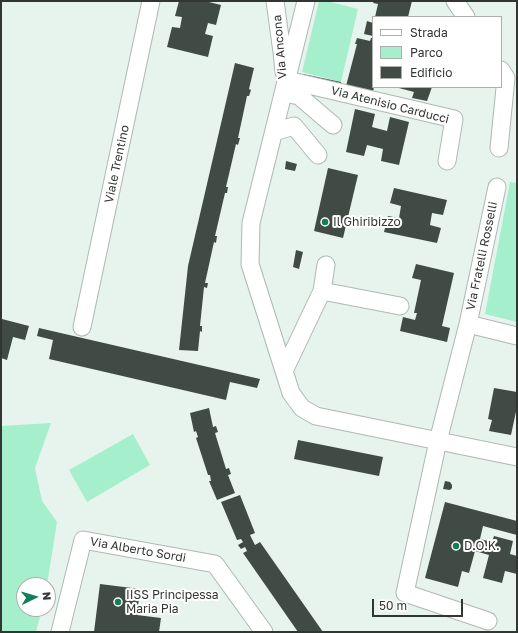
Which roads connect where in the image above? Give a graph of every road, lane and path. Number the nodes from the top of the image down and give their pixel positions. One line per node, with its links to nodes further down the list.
1 (151, 1): 18 (street, Viale Trentino)
2 (276, 1): 7 (street, Via Ancona)
3 (306, 1): 7 (street)
4 (455, 1): 5 (street)
5 (465, 16)
6 (502, 72): 10 (street)
7 (286, 86): 8 (street); 9 (street); 12 (street, Via Atenisio Carducci)
8 (333, 125)
9 (274, 132): 11 (street); 20 (street)
10 (499, 148)
11 (318, 155)
12 (447, 162)
13 (497, 187): 17 (street, Via Fratelli Rosselli)
14 (326, 265): 15 (street)
15 (322, 291): 16 (street); 20 (street)
16 (400, 306)
17 (468, 324): 19 (street, Via Fratelli Rosselli); 21 (street, Via Fratelli Rosselli)
18 (82, 327)
19 (517, 336)
20 (284, 371): 21 (street)
21 (438, 440): 22 (street); 23 (street, Via Fratelli Rosselli)
22 (517, 457)
23 (488, 621)
24 (60, 632): 25 (street, Via Alberto Sordi)
25 (264, 632)

